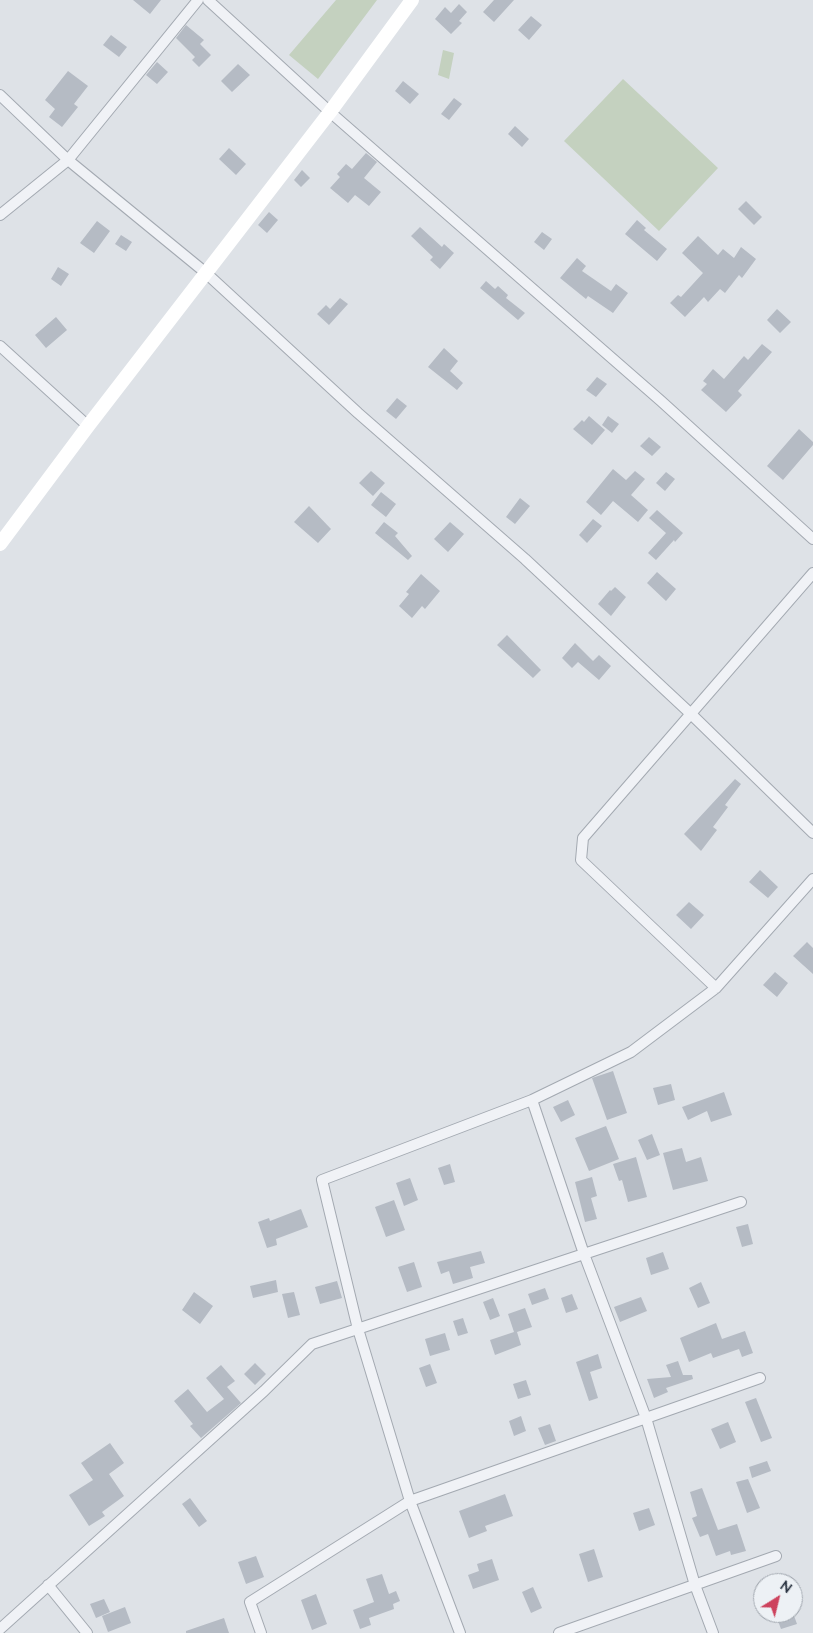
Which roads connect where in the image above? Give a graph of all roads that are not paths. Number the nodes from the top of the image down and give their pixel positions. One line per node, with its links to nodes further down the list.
1 (198, 0): 6 (street)
2 (208, 0): 5 (street)
3 (412, 0): 5 (street)
4 (0, 96): 6 (street)
5 (330, 112): 8 (street); 11 (street)
6 (68, 160): 7 (street); 8 (street)
7 (0, 215)
8 (206, 273): 10 (street); 14 (street)
9 (0, 346): 10 (street)
10 (88, 426): 12 (street)
11 (813, 539)
12 (0, 544)
13 (813, 573): 14 (street)
14 (691, 714): 15 (street); 17 (street)
15 (813, 833)
16 (813, 879): 17 (street)
17 (716, 988): 18 (street)
18 (532, 1100): 20 (street); 21 (street)
19 (742, 1202): 20 (street)
20 (584, 1254): 21 (street); 23 (street)
21 (358, 1329): 24 (street); 26 (street)
22 (760, 1378): 23 (street)
23 (646, 1418): 24 (street); 27 (street)
24 (410, 1501): 30 (street); 31 (street)
25 (776, 1556): 27 (street)
26 (48, 1585): 28 (street); 29 (street)
27 (695, 1585): 32 (street); 33 (street)
28 (0, 1629)
29 (87, 1633)
30 (261, 1633)
31 (460, 1633)
32 (559, 1633)
33 (713, 1633)

